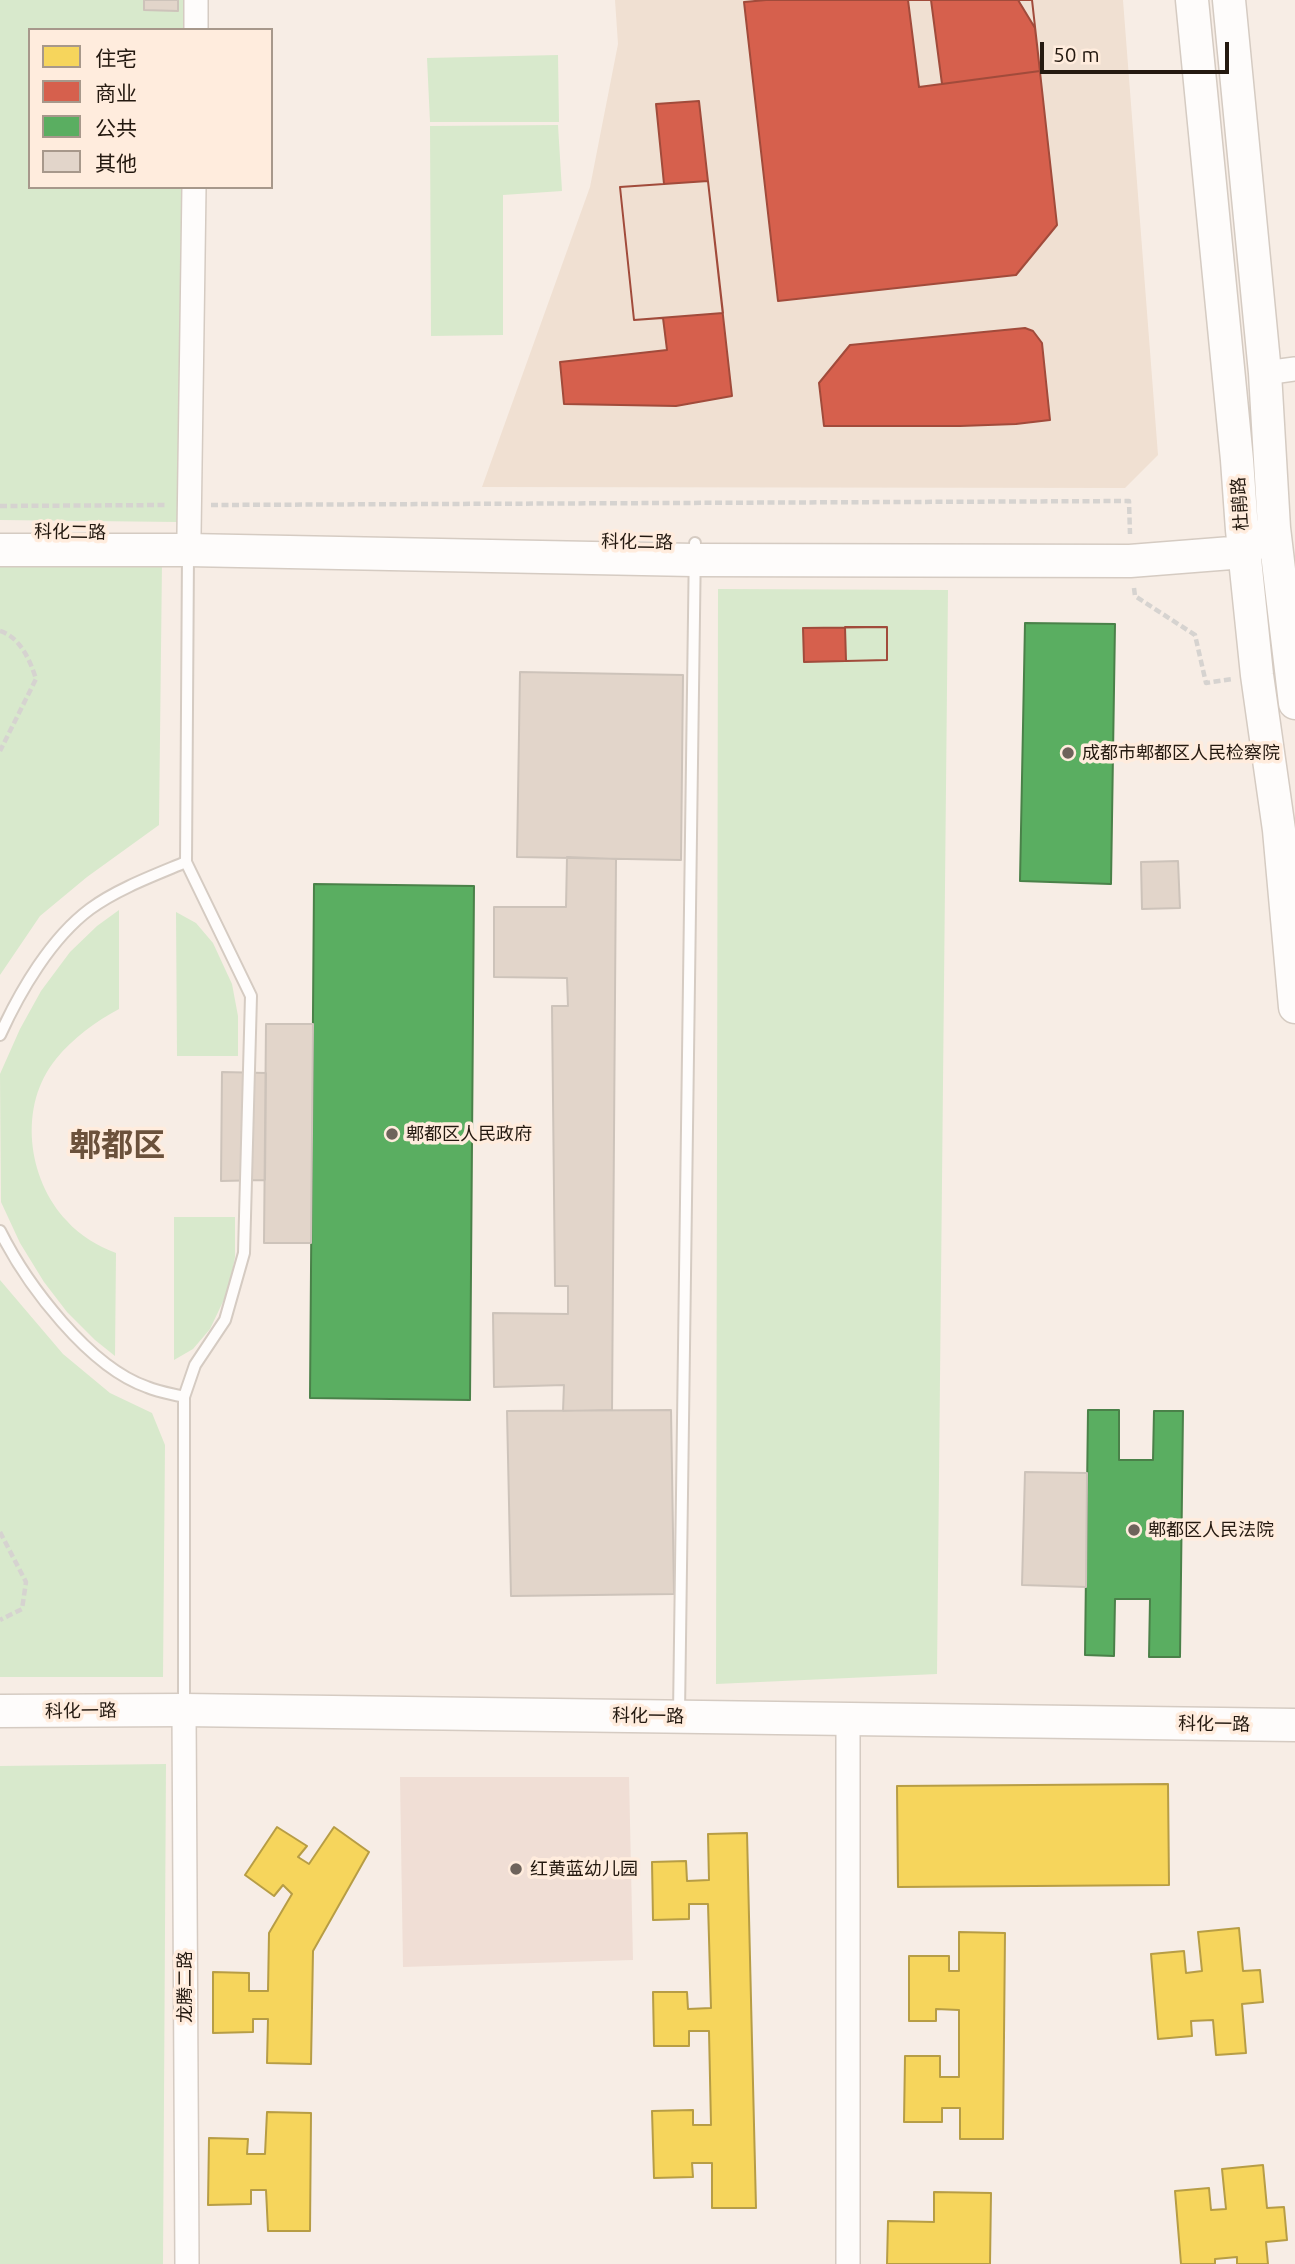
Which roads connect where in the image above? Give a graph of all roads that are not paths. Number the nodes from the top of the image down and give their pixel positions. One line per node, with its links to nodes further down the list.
1 (196, 0): 4 (street)
2 (1192, 0): 9 (street, 杜鹃路)
3 (1229, 0): 6 (street, 杜鹃路)
4 (196, 28)
5 (194, 189): 10 (street)
6 (1280, 371): 7 (street, 杜鹃路)
7 (1274, 528): 9 (street, 科化二路); 13 (street, 杜鹃路)
8 (0, 530): 10 (street, 科化二路)
9 (1243, 541): 12 (street, 科化二路); 15 (street, 杜鹃路)
10 (189, 542): 11 (street); 12 (street, 科化二路); 14 (lane)
11 (0, 550)
12 (694, 551): 21 (lane)
13 (1295, 703)
14 (186, 862): 16 (lane); 18 (lane)
15 (1295, 1007)
16 (0, 1035)
17 (0, 1231): 18 (lane)
18 (184, 1397): 19 (lane)
19 (184, 1710): 20 (street, 科化一路); 21 (street, 科化一路); 24 (street, 龙腾二路)
20 (0, 1712)
21 (679, 1716): 22 (street, 科化一路)
22 (848, 1719): 23 (street, 科化一路); 25 (street)
23 (1295, 1725)
24 (187, 2264)
25 (848, 2264)

